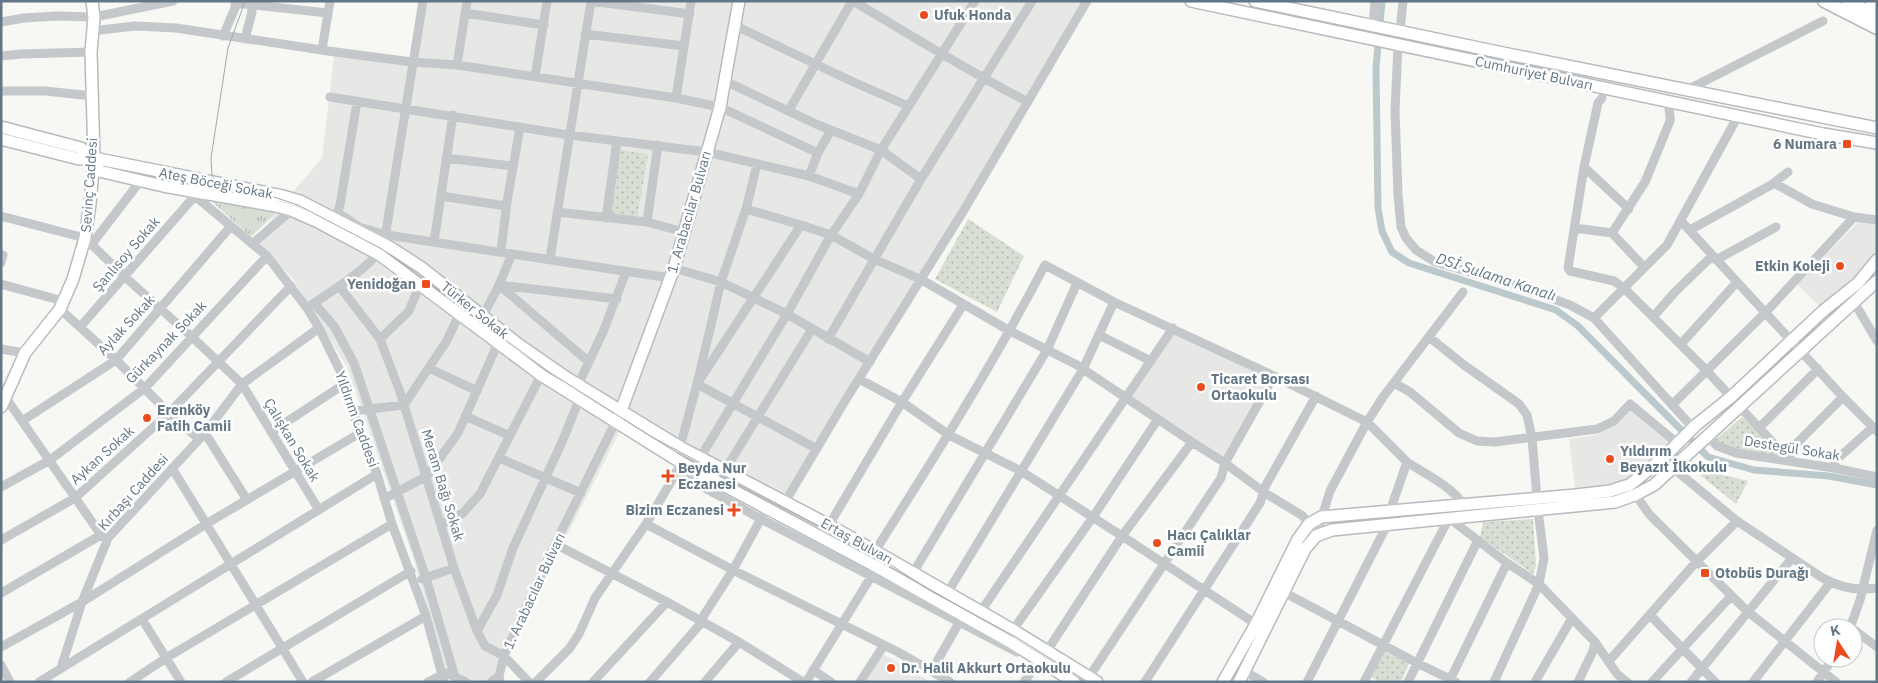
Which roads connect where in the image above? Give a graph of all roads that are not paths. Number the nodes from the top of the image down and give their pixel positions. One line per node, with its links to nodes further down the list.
1 (92, 1): 29 (main road, Sevinç Caddesi)
2 (173, 1): 29 (street)
3 (330, 1): 25 (street)
4 (423, 1): 48 (street)
5 (467, 1): 26 (street)
6 (547, 1): 32 (street)
7 (591, 1): 27 (street); 38 (street)
8 (691, 1): 27 (street)
9 (739, 1): 33 (main road, 1. Arabacılar Bulvarı)
10 (852, 1): 45 (street); 49 (street)
11 (976, 1): 45 (street)
12 (1032, 1): 53 (street)
13 (1087, 1): 63 (street)
14 (1191, 1): 24 (main road, Cumhuriyet Bulvarı)
15 (1255, 1): 34 (main road, Cumhuriyet Bulvarı)
16 (1375, 1): 34 (street)
17 (1403, 1): 37 (street)
18 (1824, 1): 35 (highway)
19 (1848, 1): 28 (highway)
20 (1871, 1): 23 (highway)
21 (236, 2): 22 (street); 39 (street)
22 (251, 3): 25 (street); 40 (street)
23 (1877, 4)
24 (1240, 6): 41 (main road, Cumhuriyet Bulvarı)
25 (328, 13): 43 (street)
26 (465, 13): 32 (street); 50 (street)
27 (690, 14): 42 (street)
28 (1877, 17)
29 (94, 18): 31 (street); 36 (main road, Sevinç Caddesi)
30 (1823, 21): 56 (street)
31 (1, 22)
32 (544, 25): 52 (street)
33 (736, 26): 49 (street); 54 (main road, 1. Arabacılar Bulvarı)
34 (1378, 27): 37 (main road, Cumhuriyet Bulvarı)
35 (1877, 28)
36 (92, 31): 39 (street); 44 (main road, Sevinç Caddesi)
37 (1400, 32): 46 (main road, Cumhuriyet Bulvarı)
38 (585, 34): 42 (street); 55 (street)
39 (222, 36): 40 (street)
40 (245, 39): 43 (street)
41 (1398, 45): 51 (main road, Cumhuriyet Bulvarı); 159 (street)
42 (684, 46): 60 (street)
43 (322, 50): 48 (street)
44 (91, 52): 47 (street); 58 (main road, Sevinç Caddesi)
45 (944, 54): 53 (street); 65 (street)
46 (1503, 54): 51 (main road); 56 (main road, Cumhuriyet Bulvarı)
47 (1, 56)
48 (412, 62): 50 (street); 67 (street)
49 (817, 64): 65 (street); 68 (street)
50 (457, 65): 52 (street)
51 (1500, 66): 64 (main road, Cumhuriyet Bulvarı)
52 (535, 77): 55 (street)
53 (984, 79): 63 (street); 91 (street)
54 (725, 81): 66 (main road, 1. Arabacılar Bulvarı); 68 (street)
55 (578, 84): 60 (street); 75 (street)
56 (1687, 90): 73 (main road, Cumhuriyet Bulvarı)
57 (1, 92): 58 (street)
58 (93, 96): 83 (main road, Sevinç Caddesi)
59 (330, 97): 62 (street)
60 (676, 98): 66 (street)
61 (1602, 98): 87 (street)
62 (356, 102): 67 (street); 103 (street)
63 (1028, 102): 134 (street)
64 (1668, 102): 70 (main road, Cumhuriyet Bulvarı); 99 (street)
65 (908, 106): 80 (street)
66 (720, 107): 81 (main road, 1. Arabacılar Bulvarı); 82 (street)
67 (406, 110): 69 (street); 120 (street)
68 (789, 110): 74 (street)
69 (453, 115): 72 (street); 84 (street)
70 (1738, 116): 78 (main road, Cumhuriyet Bulvarı); 107 (street)
71 (1, 127): 83 (main road)
72 (520, 127): 75 (street); 86 (street)
73 (1877, 128)
74 (831, 130): 80 (street); 82 (street)
75 (569, 135): 77 (street); 101 (street)
76 (1, 139): 83 (main road)
77 (617, 141): 79 (street); 105 (street)
78 (1877, 143)
79 (658, 145): 81 (street); 108 (street)
80 (881, 150): 91 (street); 94 (street)
81 (707, 152): 85 (street); 114 (main road, 1. Arabacılar Bulvarı)
82 (818, 153): 90 (street)
83 (94, 158): 88 (main road, Ateş Böceği Sokak); 92 (main road); 117 (main road, Sevinç Caddesi)
84 (446, 158): 86 (street); 96 (street)
85 (757, 164): 90 (street); 98 (street)
86 (512, 166): 97 (street)
87 (1584, 167): 99 (street); 112 (street)
88 (158, 172): 95 (main road, Yıldırım Caddesi); 103 (main road, Ateş Böceği Sokak)
89 (1788, 172): 93 (street)
90 (809, 176): 94 (street)
91 (921, 179): 127 (street)
92 (141, 180): 95 (main road, Ateş Böceği Sokak); 117 (street)
93 (1774, 183): 104 (street); 113 (street)
94 (859, 194): 116 (street)
95 (193, 196): 100 (main road, Ateş Böceği Sokak); 110 (street, Yıldırım Caddesi); 133 (street, Şanlısoy Sokak)
96 (441, 196): 97 (street); 118 (street)
97 (506, 206): 121 (street)
98 (746, 209): 109 (street); 136 (street)
99 (1629, 209): 115 (street)
100 (291, 210): 119 (street); 120 (main road, Ateş Böceği Sokak)
101 (557, 212): 105 (street); 126 (street)
102 (1, 216): 117 (street)
103 (336, 216): 120 (main road, Türker Sokak)
104 (1854, 217): 106 (street); 155 (street)
105 (606, 218): 108 (street)
106 (1877, 220)
107 (1682, 221): 113 (street); 130 (street)
108 (647, 222): 114 (street)
109 (801, 225): 116 (street); 146 (street)
110 (231, 226): 119 (street, Yıldırım Caddesi); 153 (street, Aylak Sokak)
111 (1776, 226): 125 (street)
112 (1575, 228): 115 (street); 144 (street)
113 (1690, 230): 125 (street)
114 (684, 232): 132 (main road, 1. Arabacılar Bulvarı)
115 (1612, 233): 130 (street)
116 (831, 235): 127 (street); 156 (street)
117 (88, 242): 133 (street, Çalışkan Sokak); 150 (main road, Sevinç Caddesi)
118 (434, 242): 120 (street); 121 (street)
119 (252, 244): 124 (street, Yıldırım Caddesi)
120 (382, 247): 140 (main road, Türker Sokak); 143 (street); 157 (main road, Türker Sokak)
121 (501, 252): 122 (street)
122 (512, 254): 126 (street); 141 (street)
123 (1, 255): 129 (street)
124 (267, 256): 142 (street, Yıldırım Caddesi); 166 (street, Gürkaynak Sokak)
125 (1714, 258): 137 (street); 158 (street)
126 (550, 259): 131 (street)
127 (874, 259): 134 (street); 169 (street)
128 (1877, 260): 171 (main road)
129 (1, 263)
130 (1644, 267): 144 (street)
131 (626, 272): 132 (street); 147 (street)
132 (672, 273): 136 (street); 211 (main road, 1. Arabacılar Bulvarı)
133 (125, 278): 153 (street, Çalışkan Sokak); 160 (street, Şanlısoy Sokak)
134 (922, 280): 152 (street); 182 (street)
135 (1877, 281): 149 (main road)
136 (721, 282): 146 (street); 192 (street)
137 (1736, 282): 155 (street); 173 (street)
138 (1077, 283): 148 (street); 164 (street); 175 (street)
139 (1, 284): 150 (street)
140 (420, 284): 154 (main road, Türker Sokak); 168 (street)
141 (499, 284): 147 (street); 157 (street); 181 (street)
142 (291, 286): 151 (street, Yıldırım Caddesi); 180 (street, Aykan Sokak)
143 (340, 287): 151 (street); 168 (street, Meram Bağı Sokak)
144 (1624, 288): 158 (street); 159 (street)
145 (1463, 292): 167 (street)
146 (755, 297): 156 (street); 192 (street)
147 (617, 299): 181 (street)
148 (1114, 302): 162 (street); 165 (street)
149 (1854, 302): 170 (street); 176 (main road)
150 (61, 305): 160 (street); 177 (main road, Sevinç Caddesi)
151 (311, 305): 161 (street, Yıldırım Caddesi); 208 (street)
152 (963, 305): 164 (street); 202 (street)
153 (160, 309): 166 (street, Çalışkan Sokak); 178 (street, Aylak Sokak)
154 (460, 313): 172 (main road, Türker Sokak); 183 (street)
155 (1765, 313): 171 (street); 186 (street)
156 (787, 314): 163 (street); 204 (street)
157 (483, 316): 194 (main road, Türker Sokak)
158 (1653, 317): 173 (street)
159 (1594, 318): 206 (street)
160 (80, 327): 178 (street)
161 (320, 328): 190 (street, Yıldırım Caddesi); 191 (street, Kırbaşı Caddesi)
162 (1173, 328): 179 (street); 188 (street)
163 (812, 329): 169 (street); 213 (street)
164 (1010, 331): 175 (street); 222 (street)
165 (1099, 335): 179 (street); 184 (street)
166 (192, 337): 180 (street, Çalışkan Sokak); 195 (street, Gürkaynak Sokak)
167 (1429, 337): 193 (street); 225 (street)
168 (380, 339): 205 (street, Meram Bağı Sokak)
169 (828, 339): 182 (street)
170 (1877, 340)
171 (1791, 341): 176 (street); 198 (main road)
172 (498, 343): 187 (main road, Türker Sokak); 196 (street)
173 (1681, 344): 186 (street)
174 (1, 349): 177 (street)
175 (1046, 350): 184 (street); 231 (street)
176 (1800, 351): 185 (street); 207 (main road)
177 (26, 353): 203 (main road, Sevinç Caddesi)
178 (116, 360): 195 (street); 215 (street, Aylak Sokak)
179 (1151, 361): 200 (street)
180 (219, 362): 191 (street, Çalışkan Sokak); 210 (street, Aykan Sokak)
181 (590, 362): 194 (street)
182 (870, 362): 189 (street)
183 (429, 368): 196 (street); 205 (street)
184 (1083, 369): 200 (street); 244 (street)
185 (1818, 369): 199 (street); 217 (street)
186 (1707, 371): 198 (street); 206 (street)
187 (541, 375): 201 (main road, Türker Sokak); 224 (street)
188 (1274, 376): 197 (street); 236 (street)
189 (859, 379): 202 (street); 230 (street)
190 (346, 383): 209 (street, Yıldırım Caddesi); 220 (street)
191 (242, 384): 220 (street, Çalışkan Sokak); 223 (street, Kırbaşı Caddesi)
192 (697, 384): 204 (street); 229 (street)
193 (1394, 384): 216 (street); 225 (street)
194 (578, 386): 211 (main road, Türker Sokak)
195 (145, 388): 210 (street); 235 (street, Gürkaynak Sokak)
196 (477, 391): 212 (street)
197 (1316, 396): 216 (street); 254 (street)
198 (1731, 397): 218 (main road)
199 (1843, 397): 219 (street); 232 (street)
200 (1127, 398): 214 (street); 255 (street)
201 (579, 400): 211 (main road, Türker Sokak); 249 (street)
202 (902, 402): 222 (street); 277 (street)
203 (4, 403): 215 (street)
204 (732, 403): 213 (street); 234 (street)
205 (404, 405): 208 (street); 247 (street, Meram Bağı Sokak)
206 (1672, 405): 218 (street)
207 (1740, 407): 217 (street); 226 (main road)
208 (370, 409): 209 (street); 252 (street)
209 (352, 411): 221 (street, Yıldırım Caddesi)
210 (169, 413): 223 (street); 257 (street, Aykan Sokak)
211 (615, 415): 229 (main road, Ertaş Bulvarı); 240 (main road, Ertaş Bulvarı); 253 (street, 1. Arabacılar Bulvarı)
212 (466, 416): 224 (street); 247 (street)
213 (759, 418): 230 (street); 243 (street)
214 (1158, 420): 228 (street); 267 (street)
215 (22, 421): 235 (street)
216 (1367, 422): 237 (street); 268 (street)
217 (1759, 428): 232 (street)
218 (1692, 429): 227 (main road)
219 (1875, 429): 242 (street)
220 (271, 432): 245 (street, Çalışkan Sokak)
221 (360, 433): 245 (street); 246 (street, Yıldırım Caddesi)
222 (949, 435): 231 (street); 286 (street)
223 (202, 436): 239 (street, Kırbaşı Caddesi); 260 (street)
224 (510, 436): 233 (street)
225 (1532, 438): 227 (street); 258 (street)
226 (1705, 439): 238 (street, Destegül Sokak); 241 (main road)
227 (1680, 441): 250 (main road)
228 (1192, 442): 236 (street); 280 (street)
229 (680, 447): 234 (main road, Ertaş Bulvarı)
230 (816, 449): 261 (street)
231 (984, 452): 244 (street); 296 (street)
232 (1785, 455): 238 (street)
233 (499, 458): 249 (street); 274 (street)
234 (700, 458): 243 (main road, Ertaş Bulvarı)
235 (50, 460): 251 (street, Gürkaynak Sokak); 257 (street)
236 (1225, 462): 254 (street); 291 (street)
237 (1407, 462): 262 (street); 266 (street)
238 (1802, 463): 242 (street, Destegül Sokak)
239 (172, 468): 272 (street); 282 (street, Kırbaşı Caddesi)
240 (679, 468): 263 (main road, Ertaş Bulvarı); 270 (street); 275 (street)
241 (1673, 468): 256 (main road); 271 (street)
242 (1834, 468): 248 (street, Destegül Sokak)
243 (725, 470): 261 (main road, Ertaş Bulvarı)
244 (1020, 472): 255 (street); 305 (street)
245 (295, 473): 260 (street); 264 (street, Çalışkan Sokak)
246 (376, 474): 259 (street, Yıldırım Caddesi); 264 (street)
247 (427, 476): 252 (street); 274 (street, Meram Bağı Sokak)
248 (1877, 477)
249 (546, 478): 253 (street); 325 (street)
250 (1629, 485): 256 (street); 258 (main road)
251 (1, 487)
252 (397, 492): 259 (street); 298 (street)
253 (581, 493): 285 (street, 1. Arabacılar Bulvarı)
254 (1265, 493): 276 (street); 303 (street)
255 (1058, 495): 267 (street); 312 (street)
256 (1635, 495): 265 (main road); 288 (street)
257 (75, 498): 282 (street); 283 (street, Aykan Sokak)
258 (1538, 498): 262 (main road)
259 (384, 499): 273 (street, Yıldırım Caddesi)
260 (247, 500): 272 (street)
261 (785, 502): 277 (main road, Ertaş Bulvarı)
262 (1463, 504): 266 (main road)
263 (767, 508): 270 (street); 295 (main road, Ertaş Bulvarı)
264 (319, 510): 290 (street)
265 (1538, 510): 269 (main road); 301 (street)
266 (1390, 511): 268 (main road)
267 (1093, 517): 280 (street); 324 (street)
268 (1321, 517): 276 (main road); 281 (street)
269 (1449, 518): 278 (main road); 284 (street); 330 (street)
270 (761, 519): 293 (street); 295 (street)
271 (1737, 521): 287 (street); 288 (street)
272 (206, 524): 290 (street); 309 (street)
273 (392, 524): 294 (street, Yıldırım Caddesi); 311 (street)
274 (442, 524): 292 (street, Meram Bağı Sokak)
275 (646, 524): 293 (street); 297 (street)
276 (1309, 524): 281 (street); 323 (main road)
277 (829, 525): 286 (main road, Ertaş Bulvarı)
278 (1387, 525): 281 (main road); 320 (street)
279 (1877, 530): 304 (street)
280 (1122, 536): 291 (street); 338 (street)
281 (1316, 536): 347 (main road)
282 (104, 537): 306 (street); 309 (street, Kırbaşı Caddesi)
283 (1, 540)
284 (1478, 540): 289 (street); 340 (street)
285 (555, 544): 297 (street); 336 (street, 1. Arabacılar Bulvarı)
286 (875, 550): 296 (main road, Ertaş Bulvarı)
287 (1792, 558): 300 (street); 313 (street)
288 (1696, 562): 308 (street); 314 (street)
289 (1507, 563): 301 (street); 355 (street)
290 (230, 564): 311 (street); 318 (street)
291 (1165, 564): 303 (street); 354 (street)
292 (454, 568): 298 (street); 325 (street, Meram Bağı Sokak)
293 (733, 570): 321 (street); 322 (street)
294 (411, 571): 299 (street, Yıldırım Caddesi); 334 (street)
295 (874, 572): 319 (main road, Ertaş Bulvarı); 322 (street)
296 (913, 573): 305 (main road, Ertaş Bulvarı)
297 (613, 574): 310 (street); 367 (street)
298 (426, 578): 299 (street); 349 (street)
299 (414, 582): 315 (street, Yıldırım Caddesi)
300 (1830, 583): 304 (street); 329 (street)
301 (1539, 584): 316 (street); 384 (street)
302 (1877, 588): 304 (street)
303 (1204, 590): 323 (street); 377 (street)
304 (1861, 590): 317 (street)
305 (948, 592): 312 (main road, Ertaş Bulvarı)
306 (1, 594)
307 (1291, 596): 320 (street)
308 (1731, 596): 313 (street); 335 (street)
309 (82, 602): 332 (street); 342 (street, Kırbaşı Caddesi)
310 (667, 602): 321 (street); 368 (street)
311 (255, 605): 334 (street); 337 (street)
312 (980, 611): 324 (main road, Ertaş Bulvarı)
313 (1747, 612): 329 (street); 343 (street)
314 (1650, 614): 335 (street); 339 (street)
315 (426, 616): 351 (street, Yıldırım Caddesi); 362 (street)
316 (1572, 618): 328 (street); 385 (street)
317 (1855, 618)
318 (142, 619): 337 (street); 342 (street)
319 (962, 619): 338 (main road, Ertaş Bulvarı); 346 (street)
320 (1338, 620): 330 (street); 381 (street)
321 (702, 622): 327 (street); 369 (street)
322 (841, 624): 331 (street); 345 (street)
323 (1256, 624): 378 (main road)
324 (1013, 630): 338 (main road, Ertaş Bulvarı)
325 (477, 631): 336 (street, Meram Bağı Sokak)
326 (1863, 636): 333 (street)
327 (740, 642): 370 (street); 371 (street)
328 (1595, 642): 339 (street); 386 (street)
329 (1784, 642): 348 (street); 391 (street)
330 (1383, 644): 340 (street); 382 (street)
331 (884, 645): 346 (street); 373 (street)
332 (1, 647)
333 (1877, 647)
334 (282, 648): 360 (street); 361 (street)
335 (1683, 649): 343 (street); 388 (street)
336 (504, 656): 353 (street, 1. Arabacılar Bulvarı); 366 (street, Meram Bağı Sokak)
337 (166, 658): 358 (street); 359 (street)
338 (1042, 658): 354 (main road, Ertaş Bulvarı); 375 (street); 376 (main road, Ertaş Bulvarı)
339 (1609, 661): 352 (street)
340 (1417, 663): 355 (street); 383 (street)
341 (1, 665): 356 (street)
342 (61, 668): 350 (street)
343 (1701, 668): 389 (street); 390 (street)
344 (1827, 668): 348 (street)
345 (813, 670): 371 (street); 372 (street)
346 (932, 670): 374 (street)
347 (1244, 671): 379 (main road); 380 (street)
348 (1824, 672): 392 (street); 393 (street)
349 (455, 677): 351 (street); 364 (street)
350 (53, 678): 357 (street)
351 (443, 678): 363 (street)
352 (1615, 678): 387 (street)
353 (500, 679): 365 (street)
354 (1093, 679)
355 (1452, 681)
356 (10, 682)
357 (39, 682)
358 (130, 682)
359 (181, 682)
360 (226, 682)
361 (303, 682)
362 (312, 682)
363 (428, 682)
364 (466, 682)
365 (491, 682)
366 (529, 682)
367 (536, 682)
368 (593, 682)
369 (650, 682)
370 (705, 682)
371 (804, 682)
372 (831, 682)
373 (860, 682)
374 (950, 682)
375 (1024, 682)
376 (1074, 682)
377 (1145, 682)
378 (1223, 682)
379 (1239, 682)
380 (1263, 682)
381 (1307, 682)
382 (1364, 682)
383 (1408, 682)
384 (1494, 682)
385 (1535, 682)
386 (1578, 682)
387 (1627, 682)
388 (1652, 682)
389 (1691, 682)
390 (1715, 682)
391 (1753, 682)
392 (1817, 682)
393 (1836, 682)

